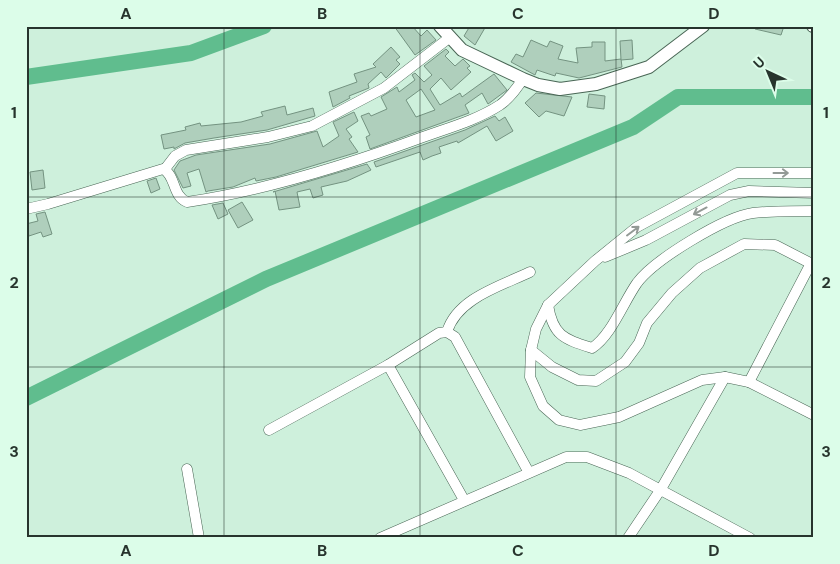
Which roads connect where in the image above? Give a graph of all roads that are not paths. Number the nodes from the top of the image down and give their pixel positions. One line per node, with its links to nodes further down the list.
1 (440, 26): 3 (main road)
2 (703, 26): 4 (main road)
3 (449, 38): 4 (main road); 5 (street)
4 (523, 79): 5 (street)
5 (165, 169): 10 (street)
6 (814, 173): 7 (street, one-way to 6)
7 (709, 187): 9 (street); 12 (street, one-way to 7)
8 (814, 193): 9 (street)
9 (717, 202): 12 (street, one-way to 12)
10 (26, 209)
11 (814, 211): 15 (street)
12 (595, 261): 15 (street)
13 (812, 264): 17 (street); 20 (street)
14 (530, 272): 16 (street)
15 (548, 305): 17 (street)
16 (447, 332): 18 (street); 24 (street)
17 (531, 350): 19 (street)
18 (388, 364): 22 (street); 26 (street)
19 (725, 377): 20 (street); 25 (street)
20 (749, 382): 21 (street)
21 (814, 415)
22 (269, 430)
23 (187, 469): 27 (street)
24 (528, 472): 25 (street); 26 (street)
25 (661, 489): 29 (street); 30 (street)
26 (464, 500): 28 (street)
27 (199, 538)
28 (380, 538)
29 (628, 538)
30 (750, 538)

